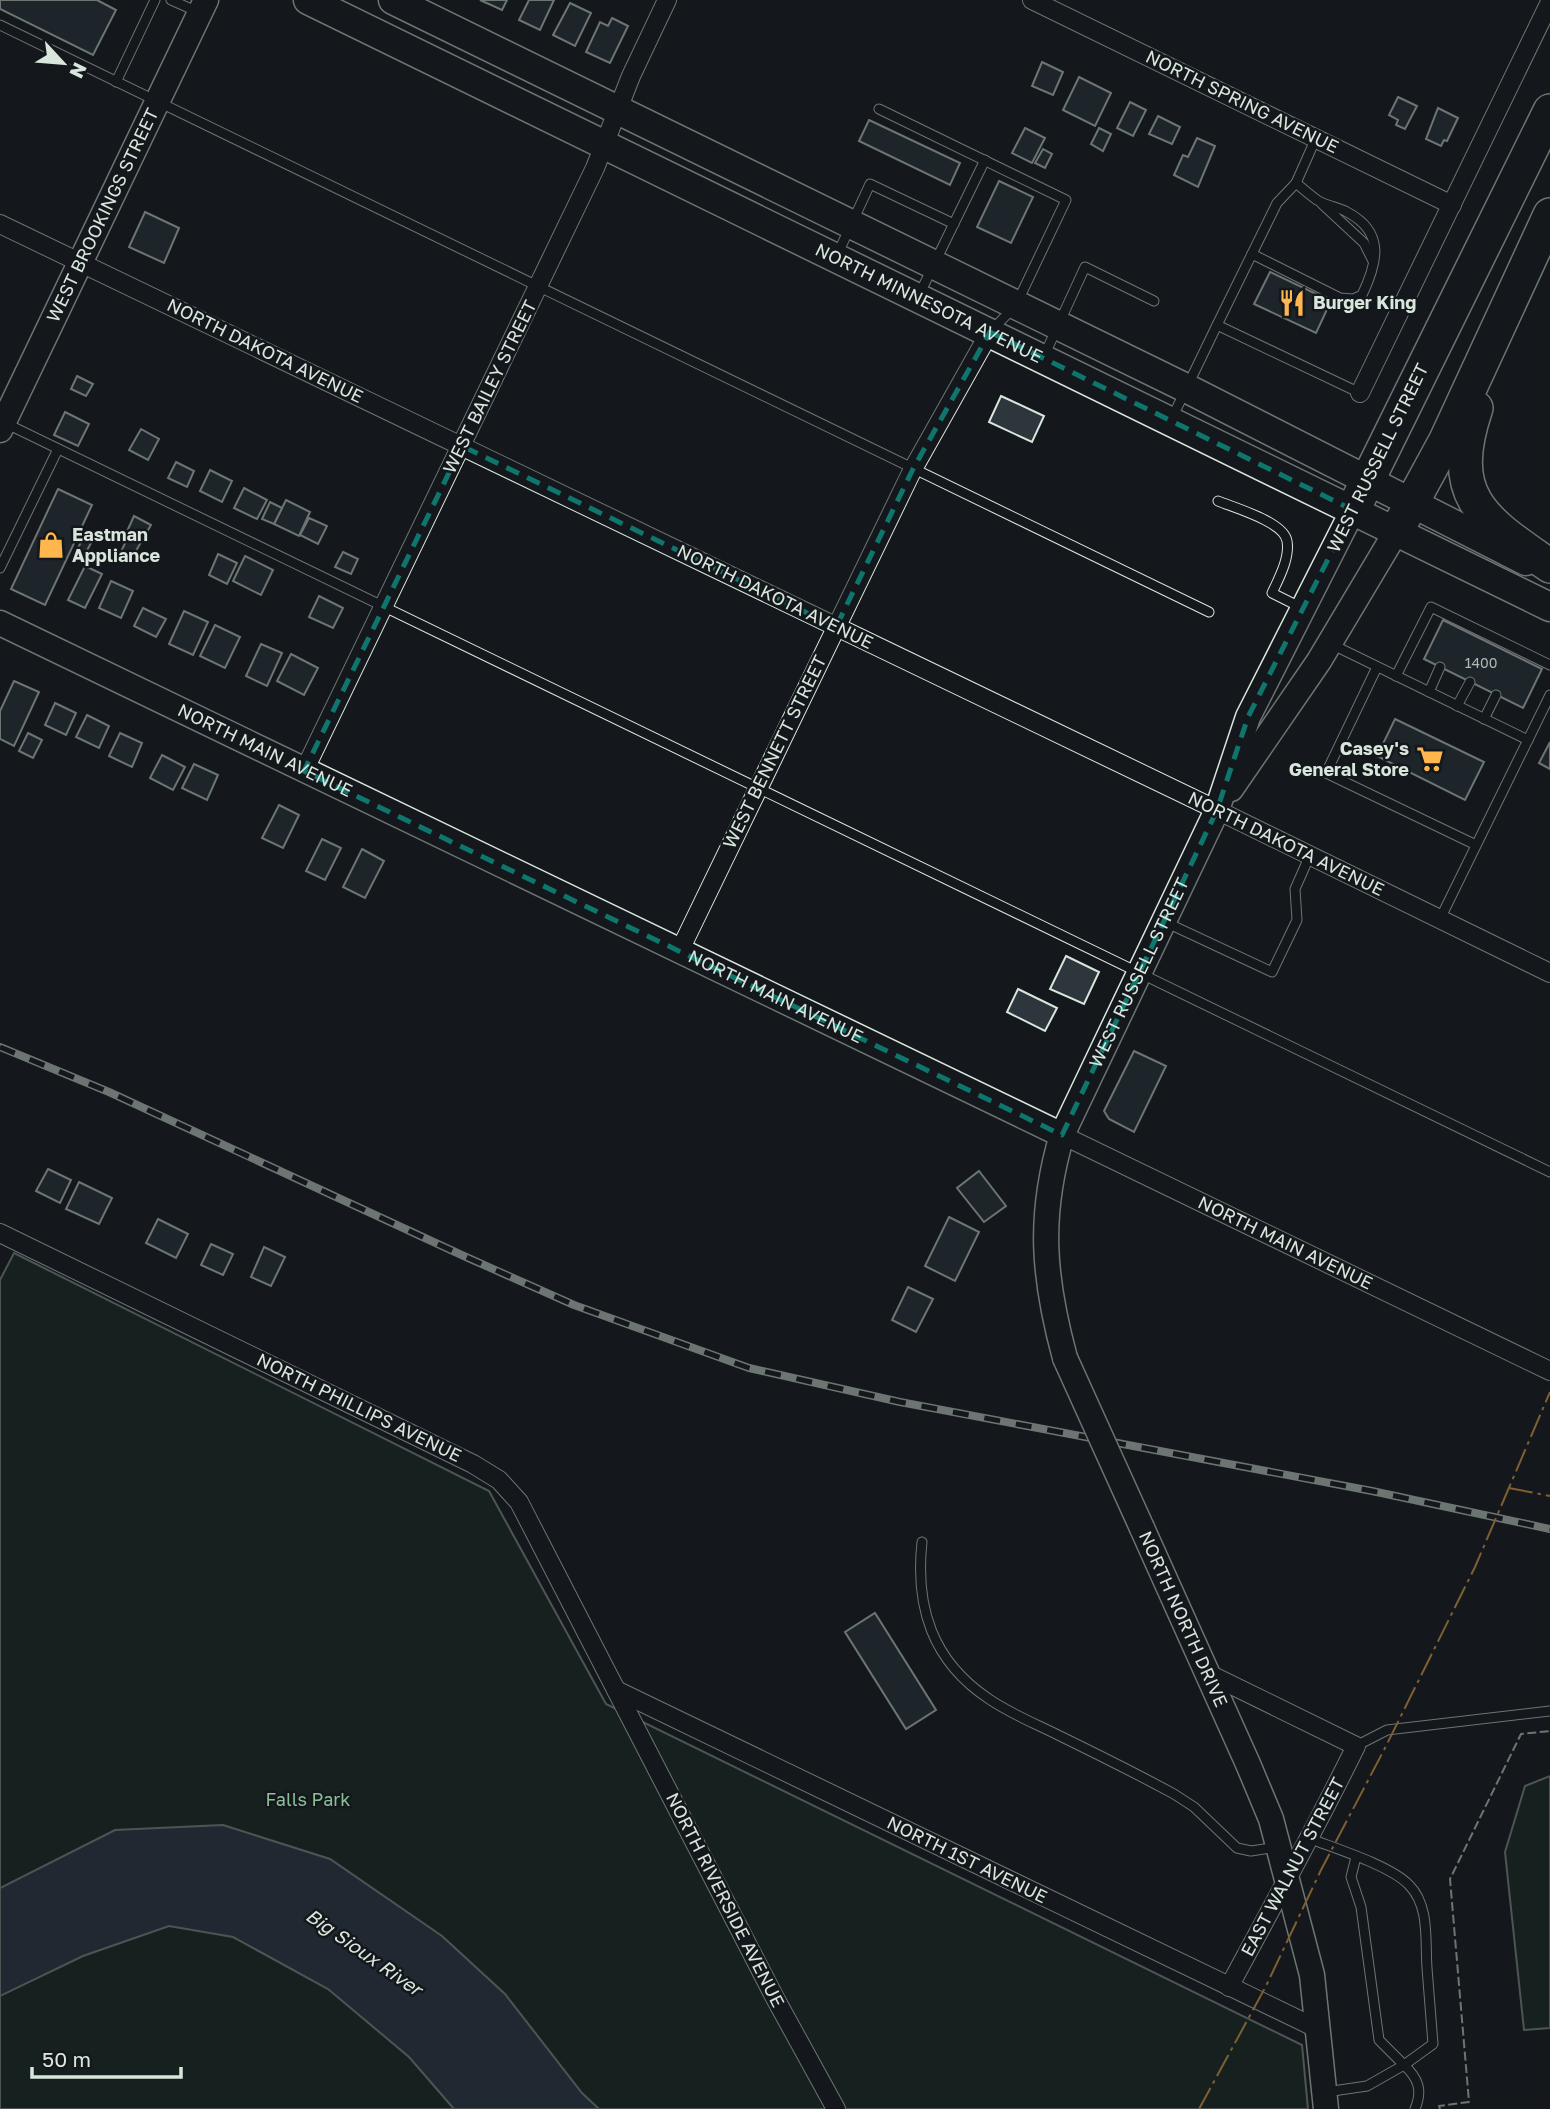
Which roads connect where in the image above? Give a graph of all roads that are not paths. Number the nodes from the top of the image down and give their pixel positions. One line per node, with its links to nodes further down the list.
1 (155, 0): 10 (lane)
2 (172, 0): 8 (lane)
3 (308, 0): 16 (main road, NORTH MINNESOTA AVENUE)
4 (393, 0): 13 (main road, NORTH MINNESOTA AVENUE)
5 (667, 0): 13 (street, WEST BAILEY STREET)
6 (1032, 0): 15 (street, NORTH SPRING AVENUE)
7 (1550, 2): 20 (street)
8 (203, 7): 11 (main road, WEST BROOKINGS STREET)
9 (0, 25): 10 (lane)
10 (116, 82): 11 (lane)
11 (157, 102): 27 (main road, WEST BROOKINGS STREET); 30 (lane)
12 (879, 109): 17 (lane)
13 (617, 111): 16 (street, WEST BAILEY STREET); 24 (main road, NORTH MINNESOTA AVENUE)
14 (1550, 111): 46 (highway, WEST RUSSELL STREET)
15 (1316, 138): 18 (lane); 20 (street, NORTH SPRING AVENUE)
16 (604, 142): 26 (main road, NORTH MINNESOTA AVENUE); 30 (street, WEST BAILEY STREET)
17 (985, 160): 23 (lane); 34 (lane)
18 (1296, 183): 19 (lane); 25 (lane)
19 (1318, 201): 28 (lane); 28 (lane)
20 (1452, 205): 40 (street)
21 (1550, 215): 31 (highway, WEST RUSSELL STREET)
22 (0, 224): 27 (street, NORTH DAKOTA AVENUE)
23 (954, 224): 24 (lane); 29 (lane)
24 (851, 225): 26 (lane); 29 (main road, NORTH MINNESOTA AVENUE)
25 (1252, 254): 28 (lane); 35 (lane)
26 (836, 257): 32 (main road, NORTH MINNESOTA AVENUE)
27 (80, 263): 42 (main road, WEST BROOKINGS STREET); 43 (street, NORTH DAKOTA AVENUE)
28 (1374, 263)
29 (934, 265): 32 (lane); 34 (main road, NORTH MINNESOTA AVENUE)
30 (538, 287): 43 (street, WEST BAILEY STREET); 45 (lane)
31 (1516, 290): 49 (highway, WEST RUSSELL STREET); 50 (highway)
32 (918, 296): 37 (main road, NORTH MINNESOTA AVENUE)
33 (1154, 301): 36 (lane)
34 (1016, 305): 36 (main road, NORTH MINNESOTA AVENUE); 37 (lane)
35 (1217, 325): 39 (lane); 40 (lane)
36 (1058, 326): 38 (lane); 39 (main road, NORTH MINNESOTA AVENUE)
37 (990, 332): 38 (main road, NORTH MINNESOTA AVENUE); 45 (street, WEST BENNETT STREET)
38 (1043, 358): 41 (main road, NORTH MINNESOTA AVENUE)
39 (1186, 388): 41 (lane); 46 (main road, NORTH MINNESOTA AVENUE)
40 (1360, 393)
41 (1171, 421): 48 (main road, NORTH MINNESOTA AVENUE)
42 (1, 424): 44 (lane)
43 (462, 446): 53 (street, WEST BAILEY STREET); 58 (street, NORTH DAKOTA AVENUE)
44 (58, 449): 51 (lane); 53 (lane)
45 (913, 469): 56 (lane); 58 (street, WEST BENNETT STREET)
46 (1368, 480): 48 (highway, WEST RUSSELL STREET); 49 (main road, NORTH MINNESOTA AVENUE)
47 (1218, 501): 55 (lane)
48 (1353, 510): 49 (main road, NORTH MINNESOTA AVENUE); 55 (main road, WEST RUSSELL STREET)
49 (1405, 518): 52 (main road, NORTH MINNESOTA AVENUE); 54 (main road, NORTH MINNESOTA AVENUE); 59 (main road, WEST RUSSELL STREET)
50 (1550, 566)
51 (0, 568)
52 (1550, 574)
53 (382, 607): 71 (street, WEST BAILEY STREET); 72 (lane)
54 (1550, 607)
55 (1303, 608): 73 (main road, WEST RUSSELL STREET)
56 (1209, 612)
57 (0, 623): 71 (main road, NORTH MAIN AVENUE)
58 (836, 627): 72 (street, WEST BENNETT STREET); 73 (street, NORTH DAKOTA AVENUE)
59 (1329, 643): 61 (lane); 73 (main road, WEST RUSSELL STREET)
60 (1550, 665): 63 (lane)
61 (1377, 667): 63 (lane); 74 (lane)
62 (1440, 667): 65 (lane)
63 (1396, 676): 65 (lane)
64 (1469, 682): 68 (lane)
65 (1429, 692): 68 (lane)
66 (1496, 695): 69 (lane)
67 (1550, 695): 70 (lane)
68 (1457, 706): 69 (lane)
69 (1484, 719): 70 (lane)
70 (1528, 740): 74 (lane)
71 (304, 771): 78 (main road, NORTH MAIN AVENUE)
72 (758, 788): 78 (street, WEST BENNETT STREET); 80 (lane)
73 (1217, 810): 75 (street, NORTH DAKOTA AVENUE); 77 (main road, WEST RUSSELL STREET)
74 (1476, 845): 76 (lane)
75 (1310, 855): 76 (street, NORTH DAKOTA AVENUE); 77 (lane)
76 (1440, 919): 79 (street, NORTH DAKOTA AVENUE)
77 (1163, 921): 80 (main road, WEST RUSSELL STREET)
78 (680, 950): 81 (main road, NORTH MAIN AVENUE)
79 (1550, 972)
80 (1137, 974): 81 (main road, WEST RUSSELL STREET); 82 (lane)
81 (1062, 1135): 84 (street, NORTH MAIN AVENUE); 86 (main road, NORTH NORTH DRIVE, bridge)
82 (1550, 1172)
83 (0, 1233): 87 (street, NORTH PHILLIPS AVENUE)
84 (1550, 1371)
85 (922, 1542): 91 (lane)
86 (1207, 1673): 89 (street); 91 (main road, NORTH NORTH DRIVE)
87 (616, 1690): 94 (street, NORTH 1ST AVENUE); 98 (street, NORTH RIVERSIDE AVENUE)
88 (1550, 1711): 89 (lane)
89 (1356, 1746): 90 (street, EAST WALNUT STREET)
90 (1311, 1839): 92 (lane); 93 (street, EAST WALNUT STREET)
91 (1279, 1847): 93 (main road, NORTH NORTH DRIVE)
92 (1356, 1857): 96 (lane); 96 (lane)
93 (1287, 1878): 94 (street, EAST WALNUT STREET); 95 (main road, NORTH NORTH DRIVE)
94 (1229, 1987): 95 (street, NORTH 1ST AVENUE)
95 (1318, 2029): 97 (main road, NORTH NORTH DRIVE)
96 (1404, 2066): 97 (lane); 99 (lane)
97 (1325, 2101)
98 (836, 2109)
99 (1415, 2109)

